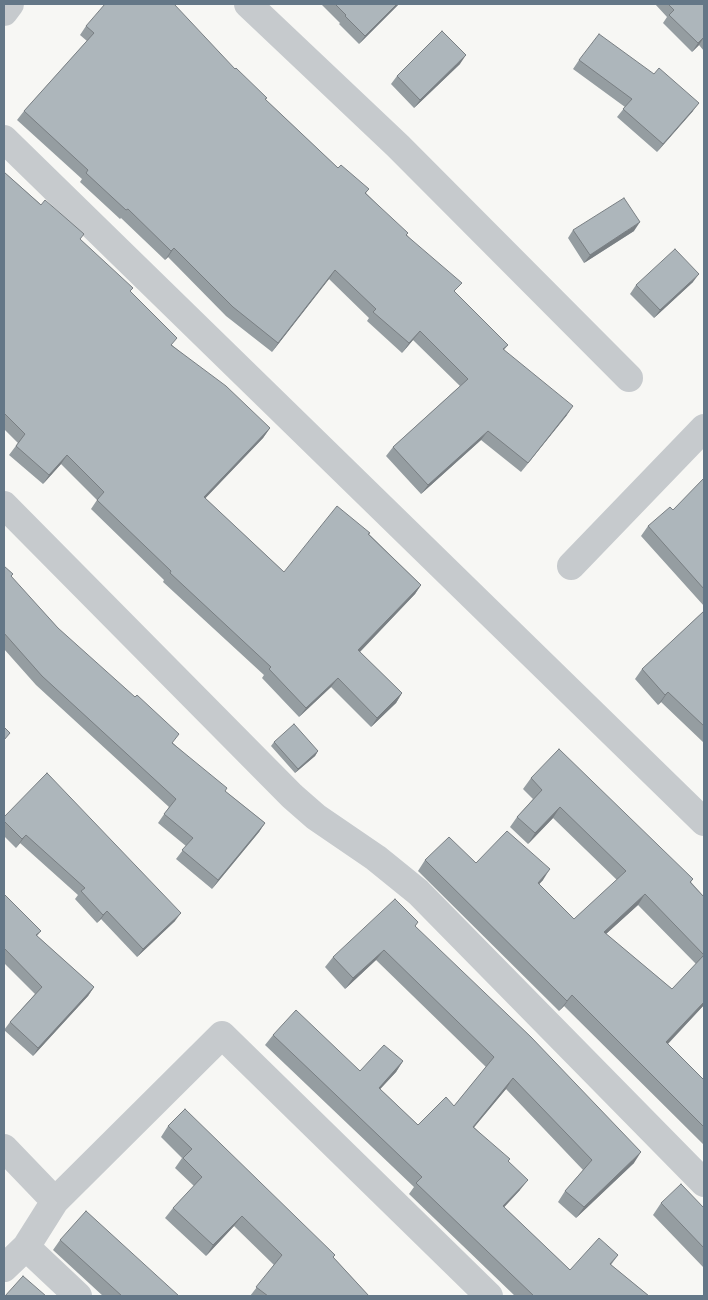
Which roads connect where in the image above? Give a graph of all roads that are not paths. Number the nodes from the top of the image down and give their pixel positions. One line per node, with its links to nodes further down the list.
1 (10, 4): 3 (street)
2 (248, 4): 5 (street)
3 (4, 12)
4 (4, 139): 9 (street)
5 (629, 378)
6 (704, 428): 8 (street)
7 (4, 505): 11 (street)
8 (571, 566)
9 (704, 822)
10 (4, 1148): 12 (street)
11 (704, 1183)
12 (55, 1201): 13 (street); 16 (street)
13 (26, 1247): 14 (street); 15 (street)
14 (4, 1268)
15 (78, 1296)
16 (489, 1296)

